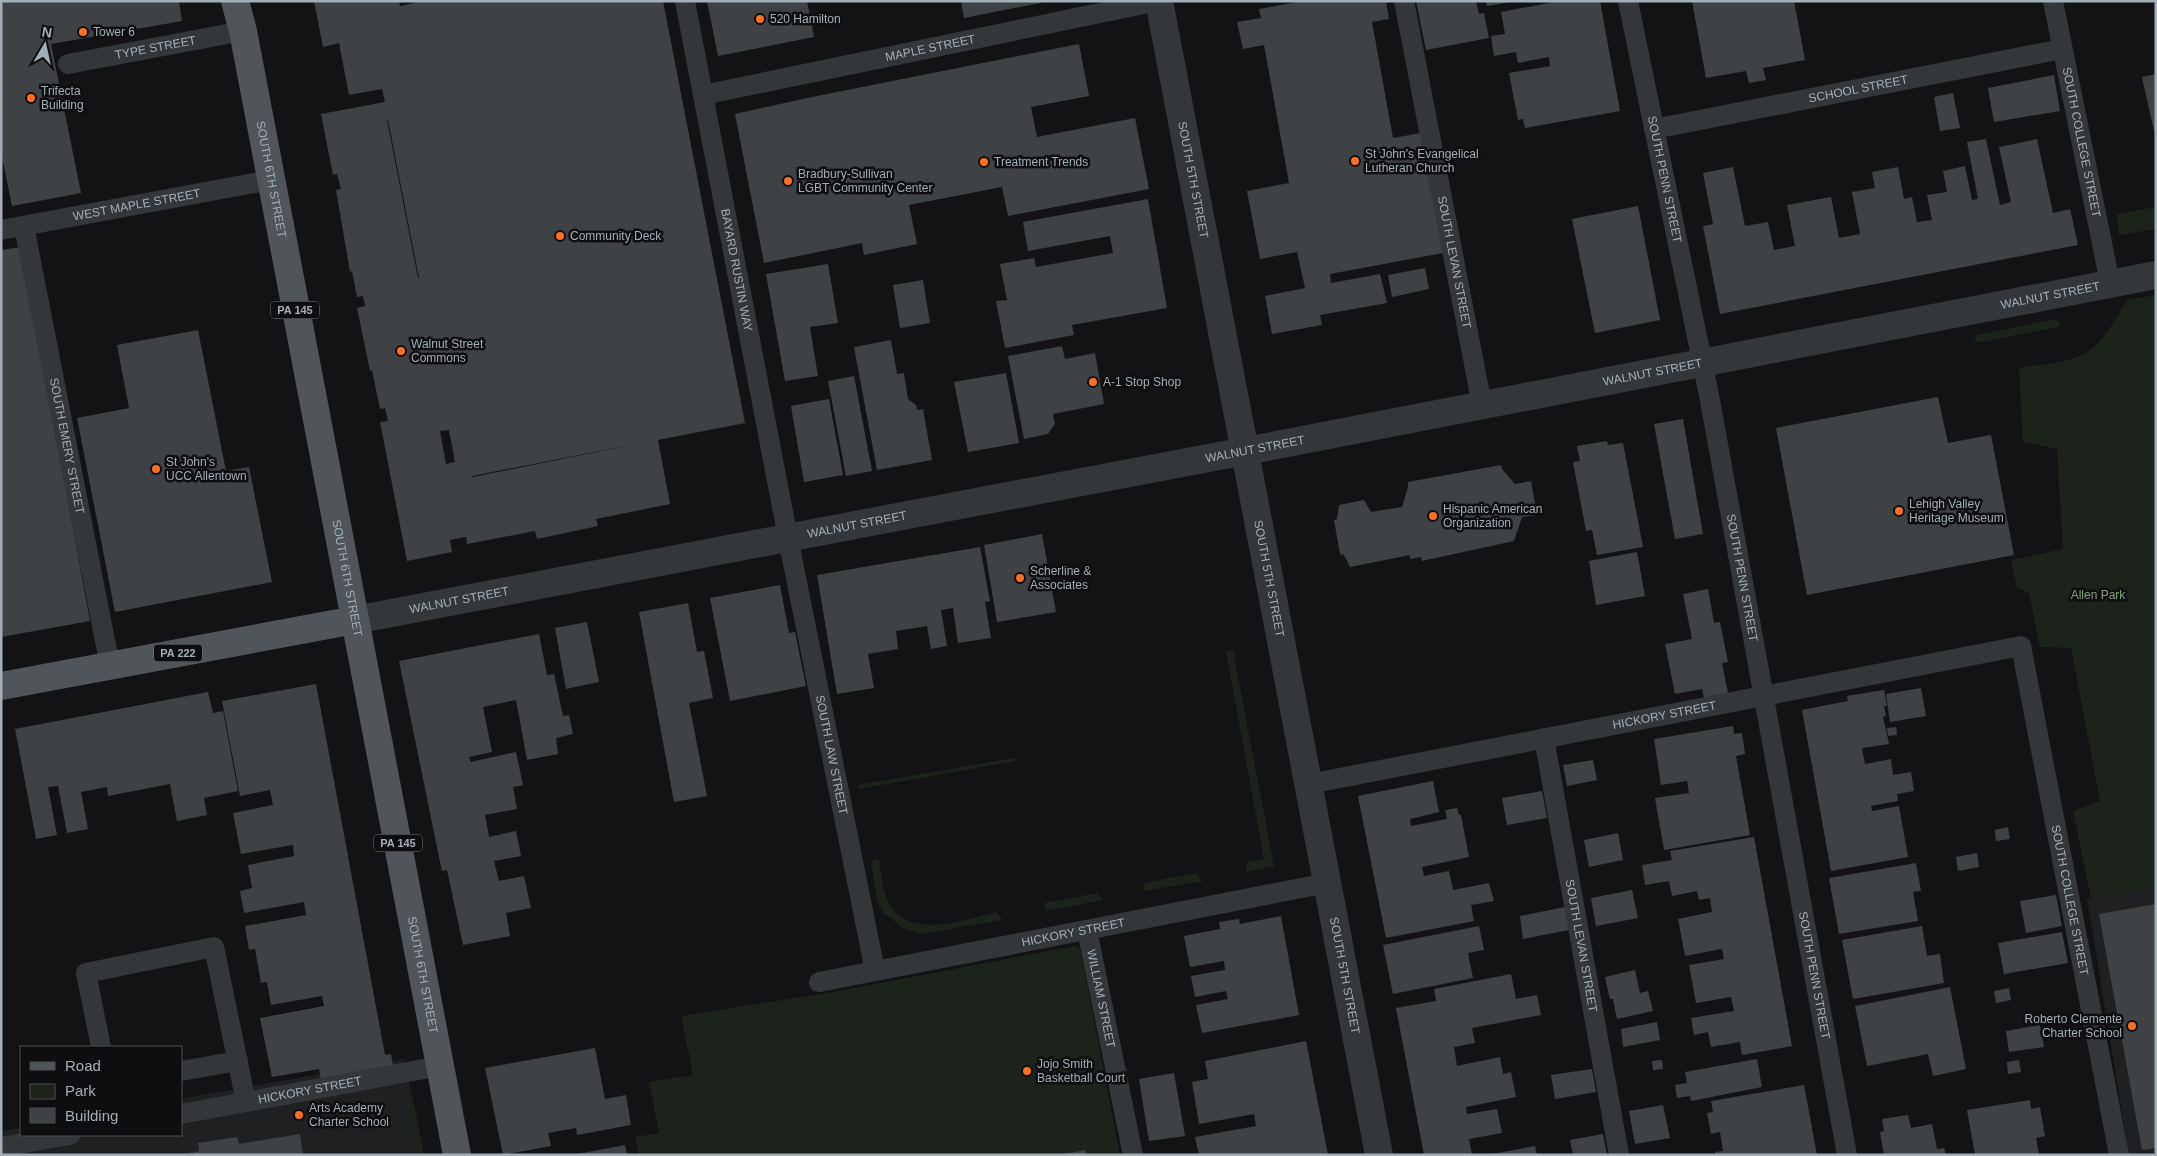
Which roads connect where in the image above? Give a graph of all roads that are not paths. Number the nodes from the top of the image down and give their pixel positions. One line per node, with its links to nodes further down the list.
1 (235, 1): 7 (main road, SOUTH 6TH STREET / PA 145)
2 (685, 1): 10 (lane, BAYARD RUSTIN WAY)
3 (1159, 1): 10 (lane, MAPLE STREET); 19 (street, SOUTH 5TH STREET)
4 (1404, 1): 18 (lane, SOUTH LEVAN STREET)
5 (1628, 1): 11 (lane, SOUTH PENN STREET)
6 (2053, 1): 8 (lane, SOUTH COLLEGE STREET)
7 (243, 31): 9 (lane, TYPE STREET); 12 (main road, SOUTH 6TH STREET / PA 145)
8 (2062, 49): 11 (lane, SCHOOL STREET); 16 (lane, SOUTH COLLEGE STREET)
9 (68, 64)
10 (703, 95): 20 (lane, BAYARD RUSTIN WAY)
11 (1654, 129): 17 (lane, SOUTH PENN STREET)
12 (270, 180): 13 (lane, WEST MAPLE STREET); 21 (main road, SOUTH 6TH STREET / PA 145)
13 (24, 226): 14 (lane, WEST MAPLE STREET); 23 (lane, SOUTH EMERY STREET)
14 (1, 230)
15 (2156, 275): 16 (street, WALNUT STREET)
16 (2110, 283): 17 (street, WALNUT STREET)
17 (1702, 362): 18 (street, WALNUT STREET); 25 (lane, SOUTH PENN STREET)
18 (1482, 405): 19 (street, WALNUT STREET)
19 (1246, 451): 20 (street, WALNUT STREET); 27 (street, SOUTH 5TH STREET)
20 (788, 538): 21 (street, WALNUT STREET); 30 (lane, SOUTH LAW STREET)
21 (355, 620): 23 (main road, PA 222); 34 (main road, SOUTH 6TH STREET / PA 145)
22 (2021, 646): 25 (lane, HICKORY STREET); 45 (lane, SOUTH COLLEGE STREET)
23 (110, 666): 24 (main road, PA 222)
24 (1, 686)
25 (1763, 697): 26 (lane, HICKORY STREET); 44 (lane, SOUTH PENN STREET)
26 (1544, 738): 27 (lane, HICKORY STREET); 43 (lane, SOUTH LEVAN STREET)
27 (1309, 784): 28 (street, SOUTH 5TH STREET)
28 (1327, 883): 29 (lane, HICKORY STREET); 42 (street, SOUTH 5TH STREET)
29 (1087, 930): 30 (lane, HICKORY STREET); 41 (lane, WILLIAM STREET)
30 (875, 971): 31 (lane, HICKORY STREET)
31 (819, 982)
32 (101, 1046): 33 (lane)
33 (238, 1061): 35 (lane); 36 (lane)
34 (440, 1066): 36 (lane, HICKORY STREET); 40 (main road, SOUTH 6TH STREET / PA 145)
35 (182, 1071)
36 (246, 1102): 37 (lane, HICKORY STREET)
37 (182, 1114)
38 (65, 1136): 39 (lane)
39 (1, 1148)
40 (457, 1155)
41 (1133, 1155)
42 (1379, 1155)
43 (1620, 1155)
44 (1847, 1155)
45 (2119, 1155)

